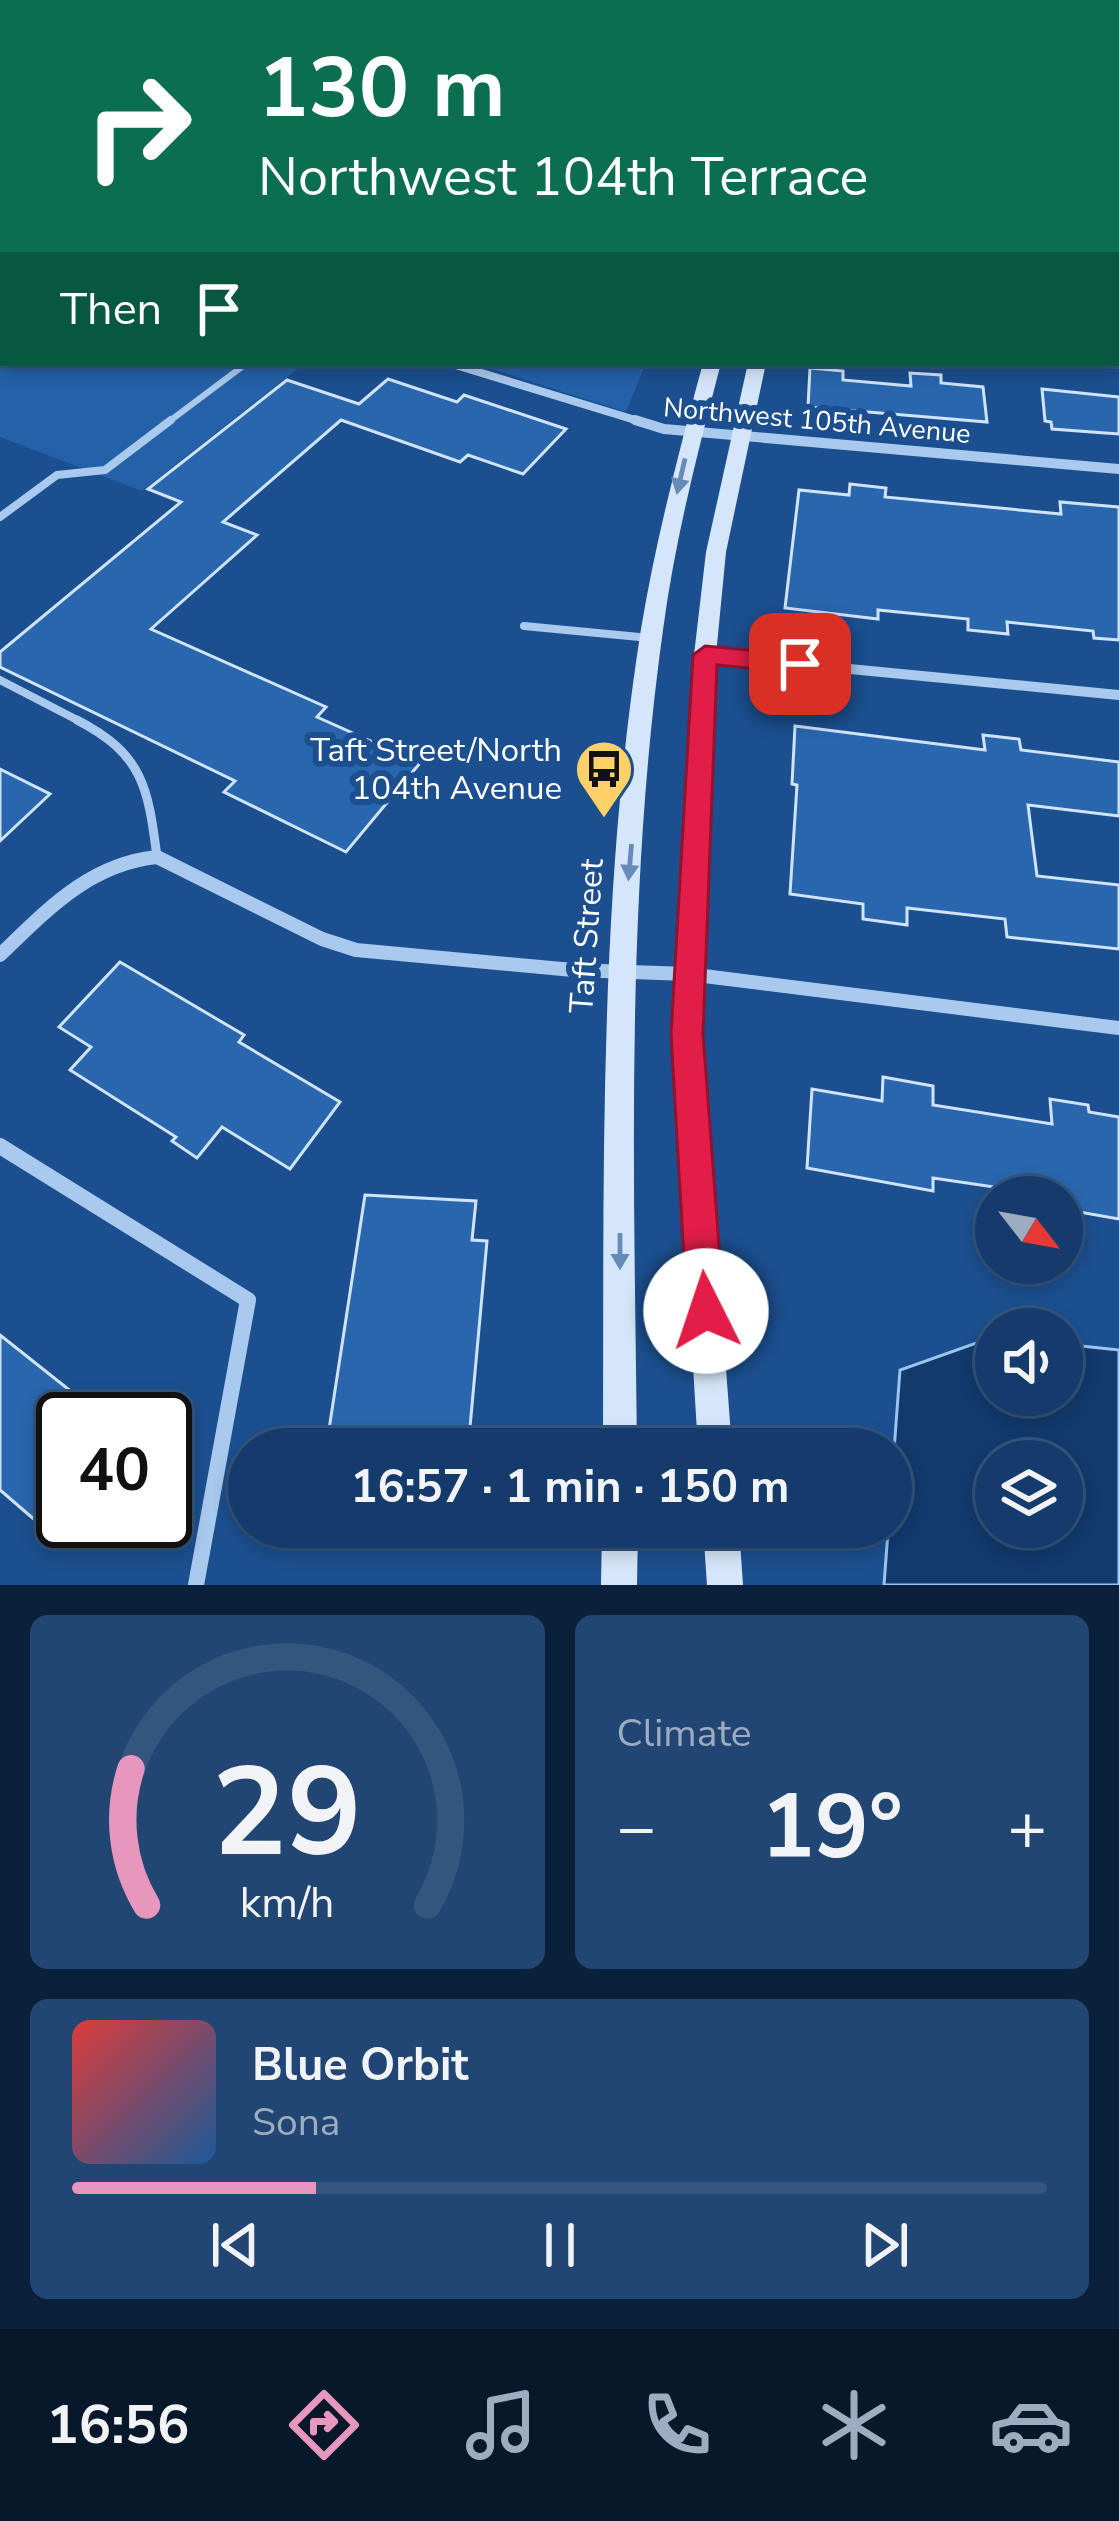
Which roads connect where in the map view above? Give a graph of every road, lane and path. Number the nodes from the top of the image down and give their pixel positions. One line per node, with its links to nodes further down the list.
1 (243, 366): 8 (lane)
2 (458, 366): 5 (street, Northwest 105th Avenue)
3 (711, 366): 5 (street, Taft Street)
4 (757, 366): 6 (street)
5 (690, 434): 6 (street, Northwest 105th Avenue); 10 (street, Taft Street, one-way to 10)
6 (739, 437): 7 (street, Northwest 105th Avenue); 11 (street)
7 (1119, 470)
8 (0, 517)
9 (524, 626): 10 (lane)
10 (650, 638): 16 (street, Taft Street, one-way to 16)
11 (705, 655): 13 (street); 17 (street)
12 (0, 680): 14 (lane)
13 (1119, 695)
14 (158, 857): 15 (street); 16 (street)
15 (0, 955)
16 (620, 970): 17 (street); 20 (street, Taft Street, one-way to 20)
17 (688, 974): 18 (street); 21 (street)
18 (1119, 1028)
19 (0, 1146): 24 (street)
20 (620, 1428)
21 (714, 1428)
22 (620, 1548): 25 (street)
23 (722, 1548): 26 (street)
24 (196, 1585)
25 (620, 1585)
26 (725, 1585)

